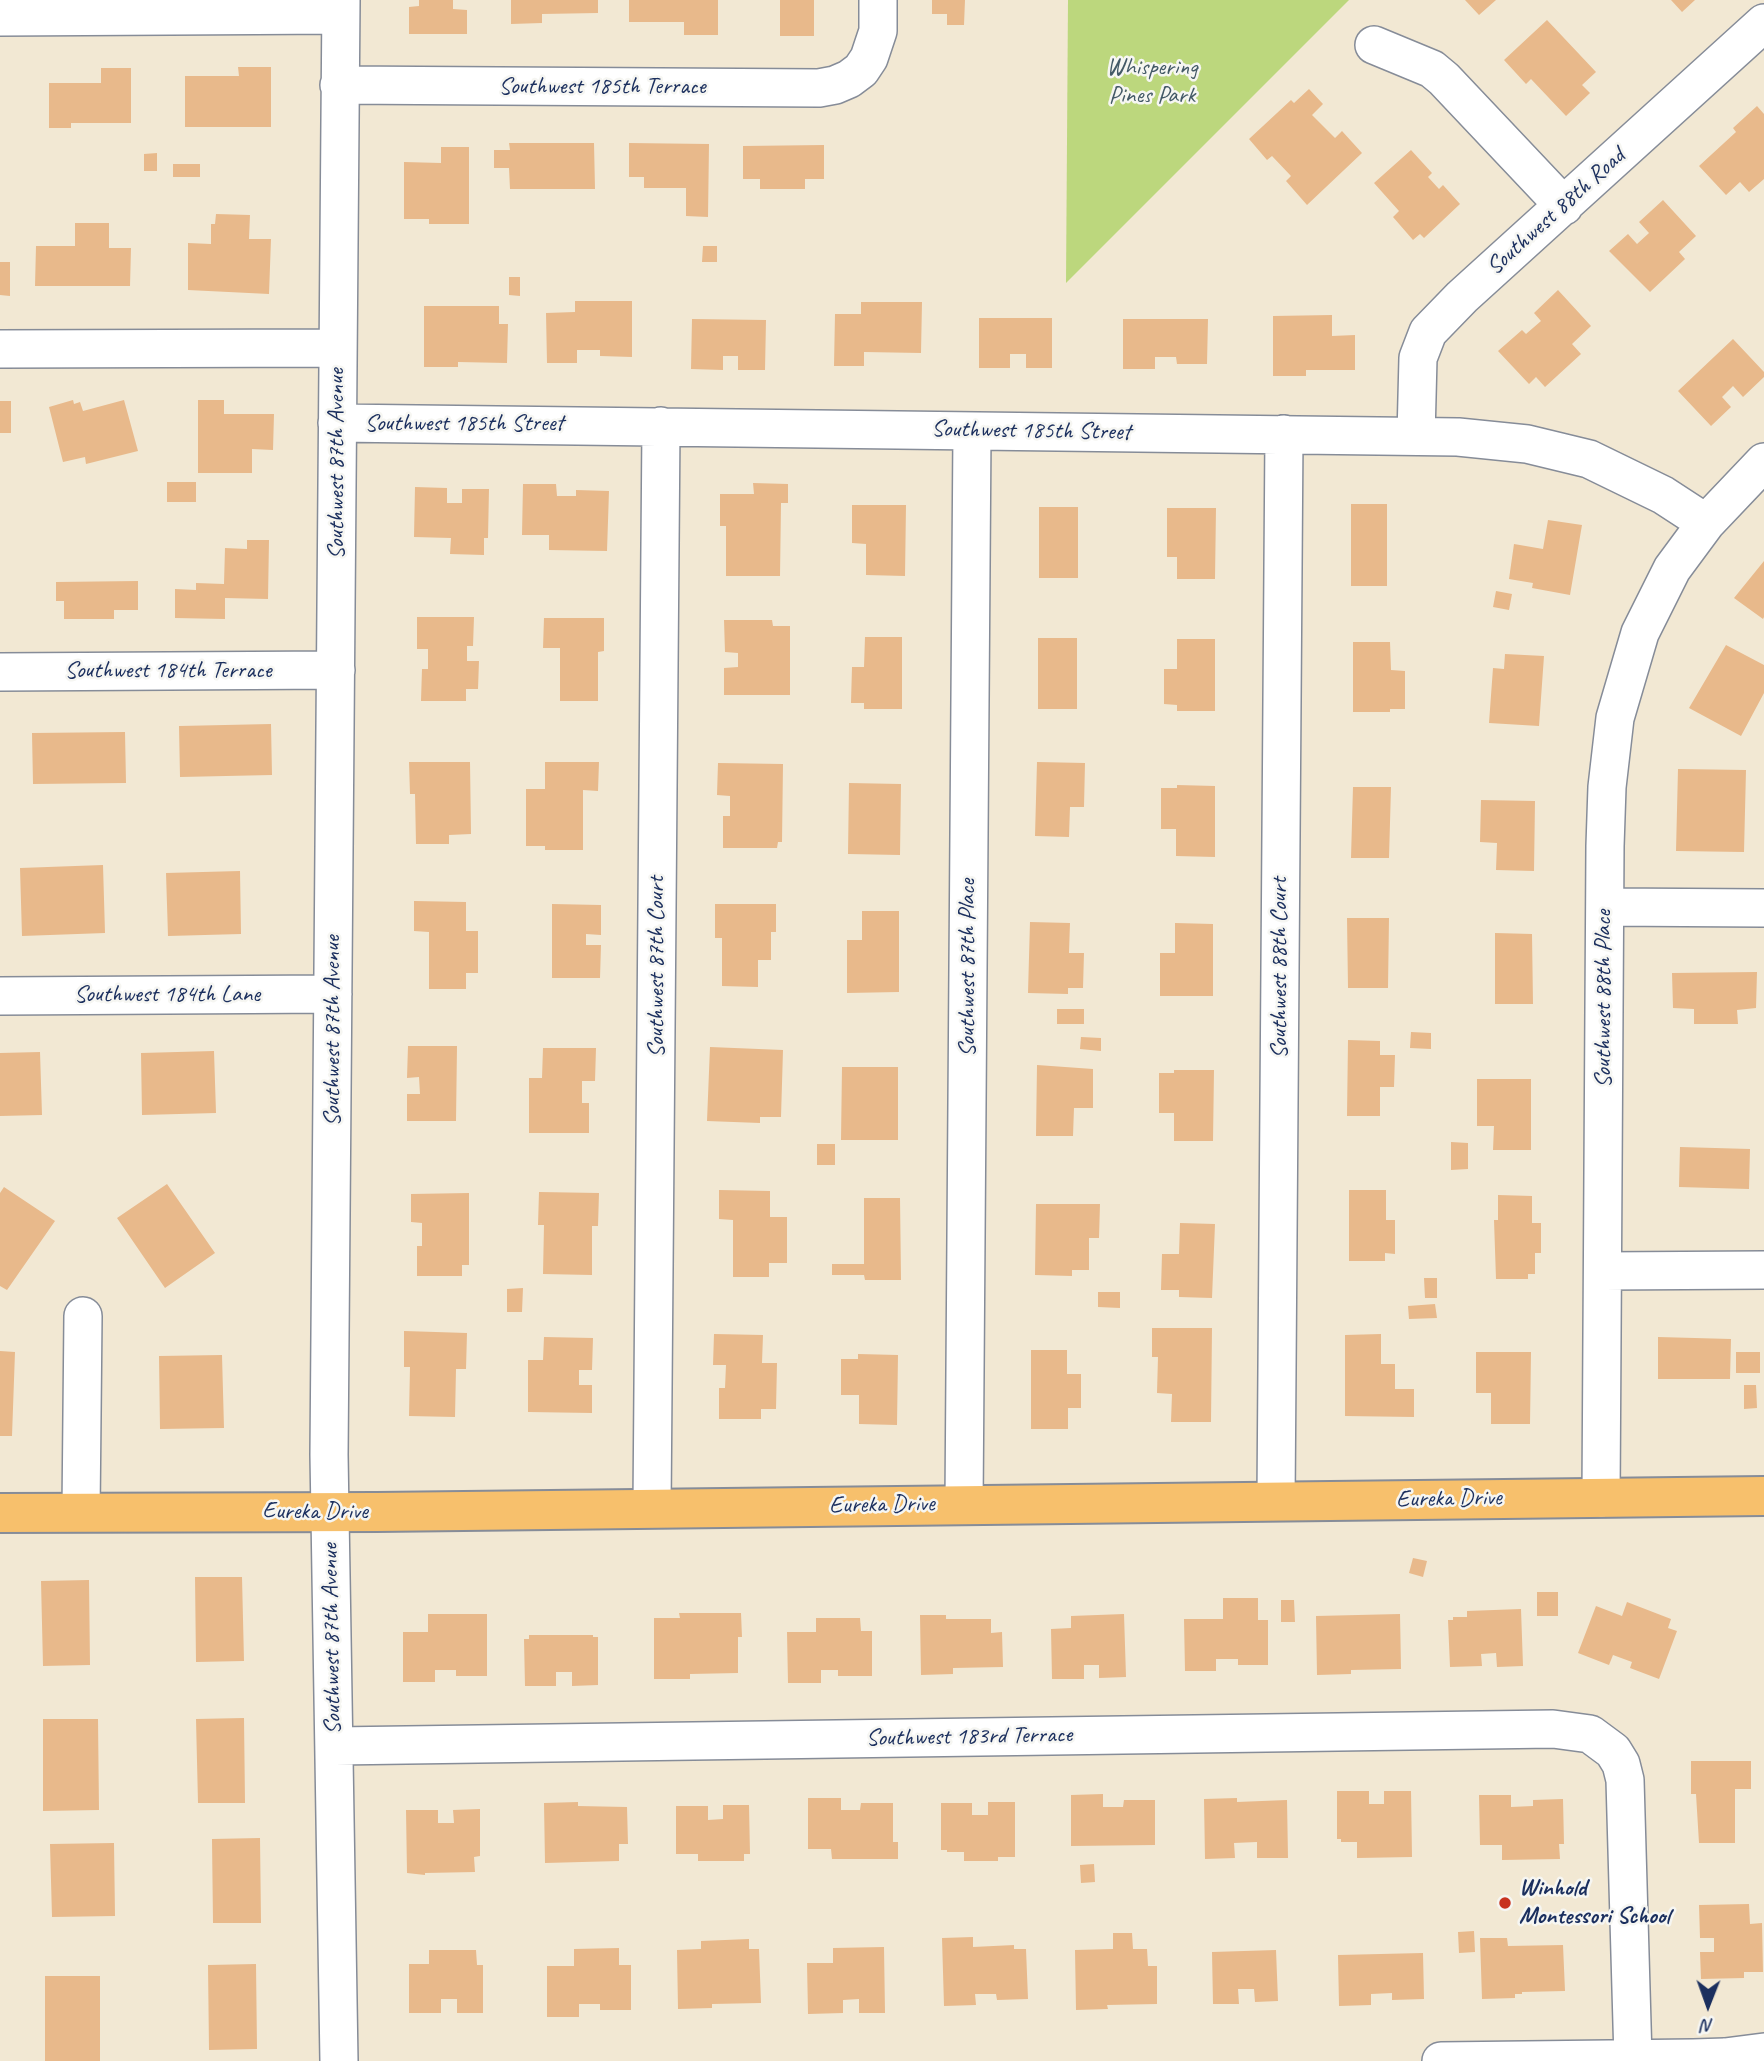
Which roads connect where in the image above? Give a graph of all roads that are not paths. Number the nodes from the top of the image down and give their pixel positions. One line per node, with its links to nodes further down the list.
1 (878, 0): 6 (street, Southwest 185th Terrace)
2 (340, 8): 3 (street); 6 (street, Southwest 87th Avenue)
3 (0, 17)
4 (1764, 23): 7 (street, Southwest 88th Road)
5 (1374, 45): 7 (street)
6 (339, 85): 8 (street, Southwest 87th Avenue)
7 (1564, 206): 14 (street, Southwest 88th Road)
8 (338, 348): 9 (street); 10 (street, Southwest 87th Avenue)
9 (0, 349)
10 (337, 423): 11 (street, Southwest 185th Street); 17 (street, Southwest 87th Avenue)
11 (661, 426): 12 (street, Southwest 185th Street); 30 (street, Southwest 87th Court)
12 (972, 431): 13 (street, Southwest 185th Street); 29 (street, Southwest 87th Place)
13 (1284, 434): 14 (street, Southwest 185th Street); 28 (street, Southwest 88th Court)
14 (1416, 436): 16 (street, Southwest 185th Street)
15 (1764, 462): 16 (street, Southwest 88th Place)
16 (1706, 523): 19 (street, Southwest 88th Place)
17 (336, 670): 18 (street, Southwest 184th Terrace); 21 (street, Southwest 87th Avenue)
18 (0, 672)
19 (1605, 906): 20 (street); 24 (street, Southwest 88th Place)
20 (1764, 908)
21 (333, 994): 22 (street, Southwest 184th Lane); 32 (street, Southwest 87th Avenue)
22 (0, 996)
23 (1764, 1270): 24 (street)
24 (1603, 1271): 27 (street, Southwest 88th Place)
25 (83, 1316): 31 (street)
26 (1764, 1496): 27 (main road, Eureka Drive)
27 (1601, 1498): 28 (main road, Eureka Drive)
28 (1276, 1501): 29 (main road, Eureka Drive)
29 (964, 1504): 30 (main road, Eureka Drive)
30 (652, 1508): 32 (main road, Eureka Drive)
31 (81, 1512): 32 (main road, Eureka Drive); 33 (main road, Eureka Drive)
32 (330, 1512): 34 (street, Southwest 87th Avenue)
33 (0, 1513)
34 (335, 1746): 36 (street, Southwest 183rd Terrace); 37 (street, Southwest 87th Avenue)
35 (1764, 2052): 36 (street)
36 (1633, 2059): 38 (street)
37 (339, 2061)
38 (1441, 2061)

